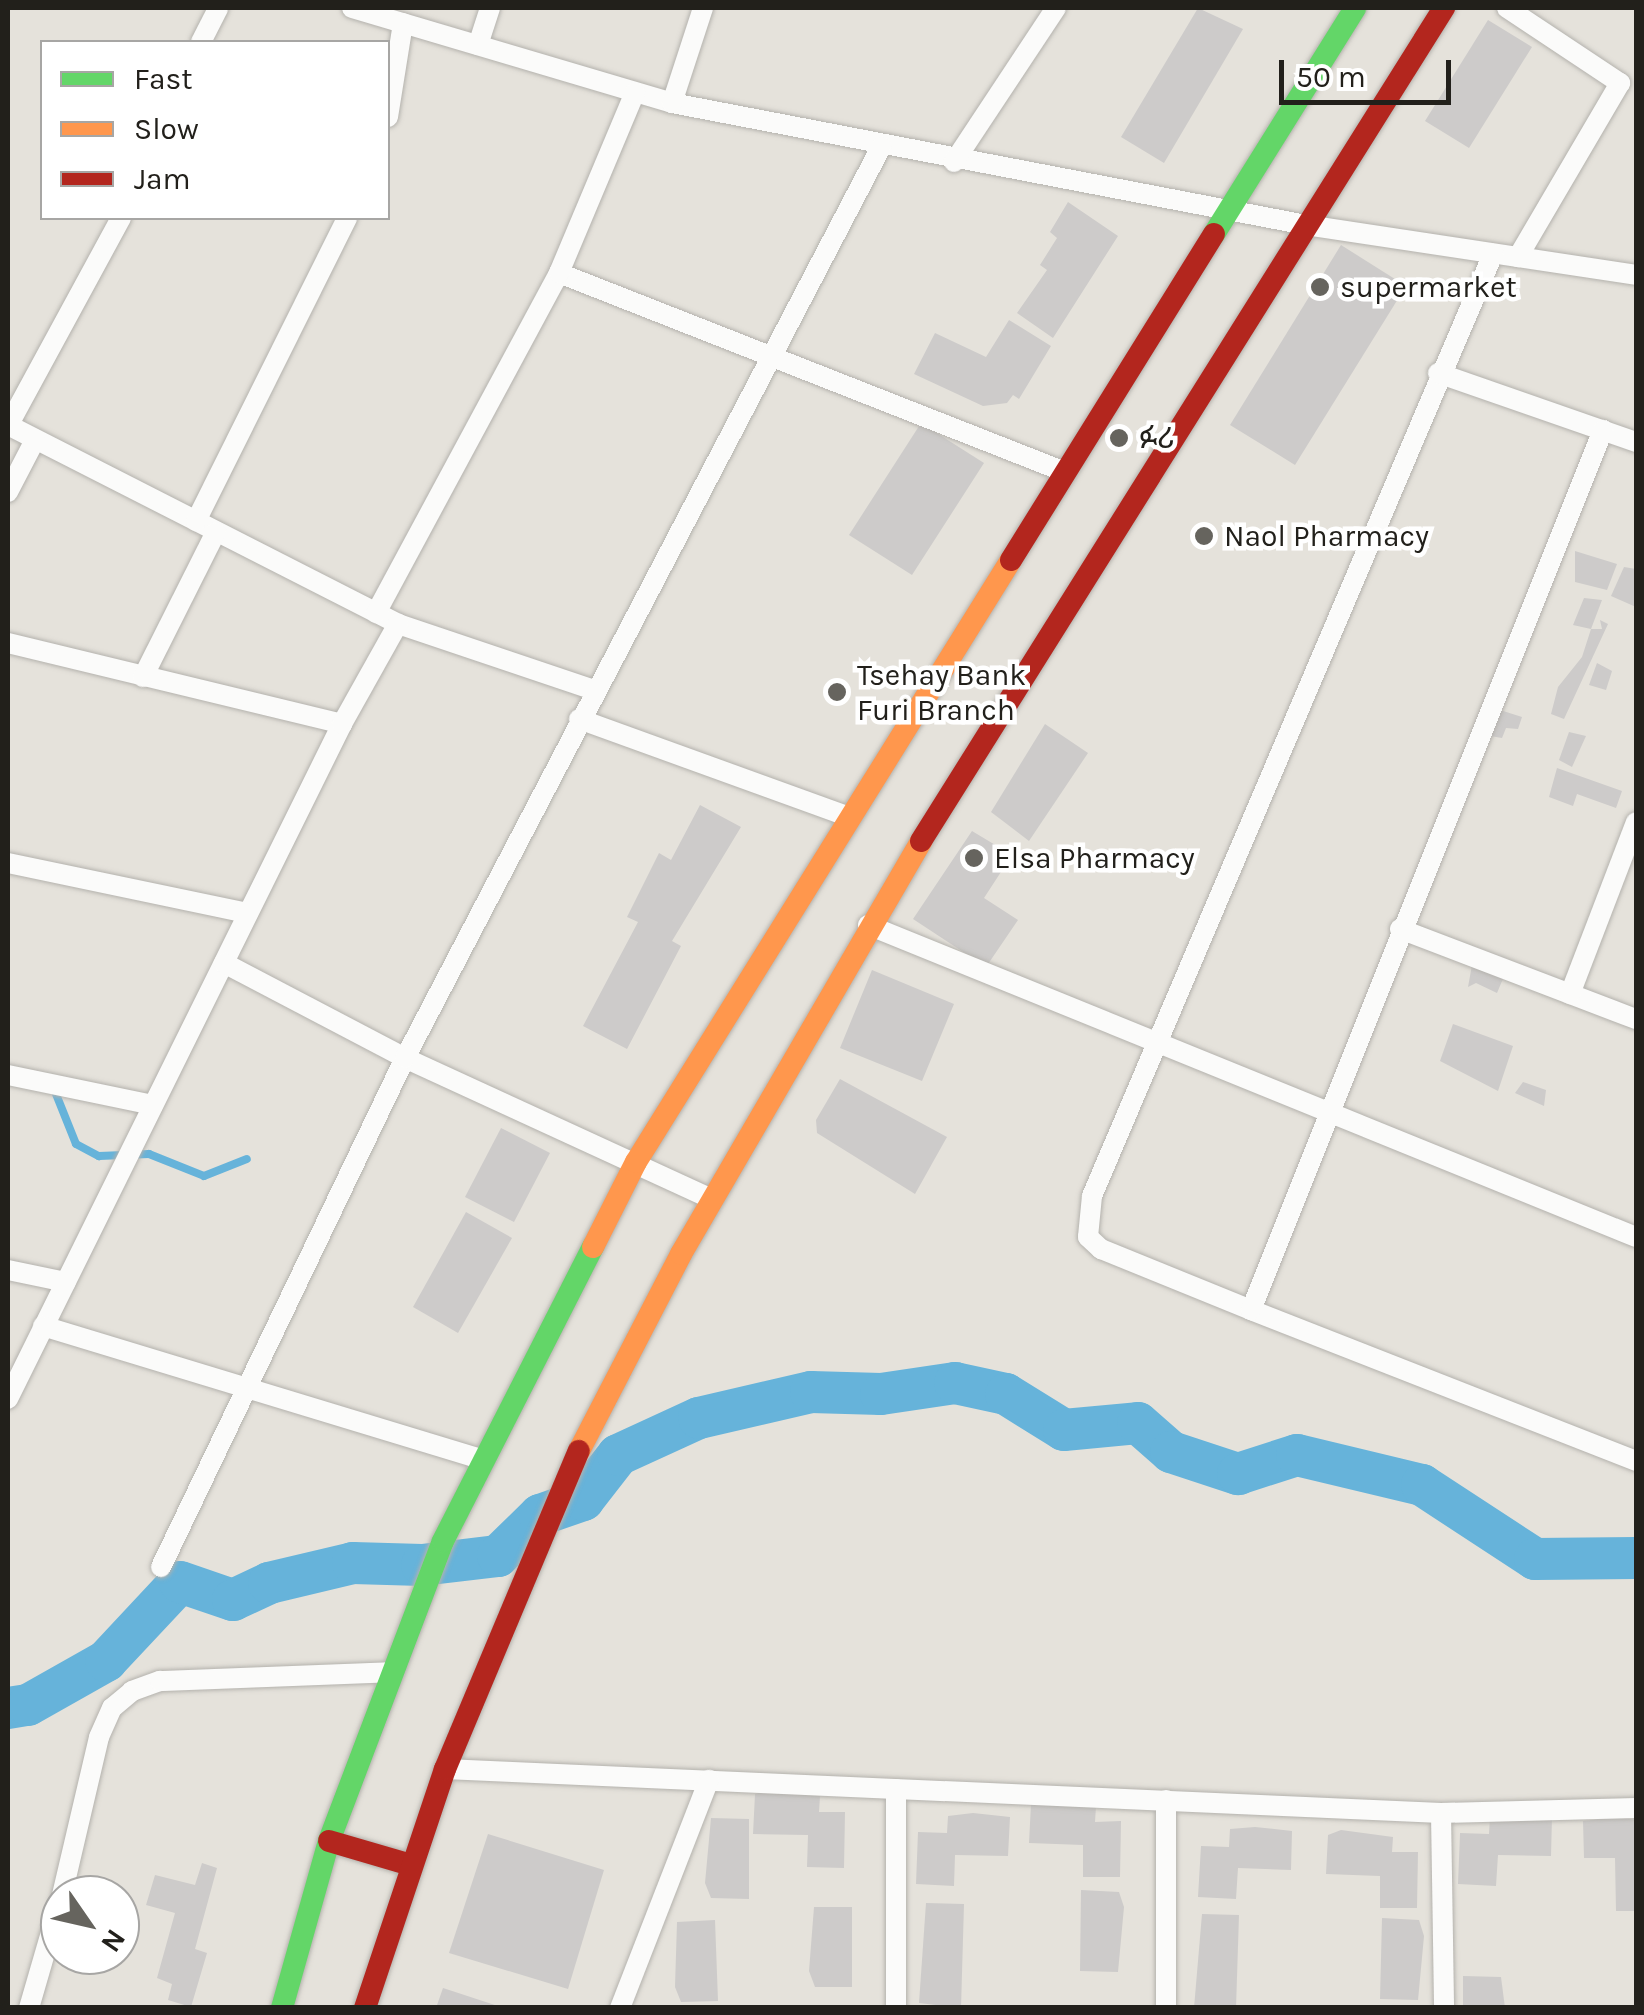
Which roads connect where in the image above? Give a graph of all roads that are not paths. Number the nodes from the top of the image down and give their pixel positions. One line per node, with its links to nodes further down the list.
1 (218, 8): 10 (street)
2 (352, 8): 9 (street)
3 (490, 8): 11 (street)
4 (703, 8): 13 (street)
5 (1056, 8): 16 (street)
6 (1355, 8): 17 (main road)
7 (1444, 8): 20 (main road)
8 (1506, 8): 22 (street)
9 (404, 23): 11 (street); 14 (street)
10 (203, 40)
11 (478, 45): 12 (street)
12 (635, 92): 13 (street); 23 (street)
13 (672, 103): 15 (street)
14 (390, 105)
15 (882, 146): 16 (street); 25 (street)
16 (954, 162): 17 (street)
17 (1232, 210): 20 (street); 31 (main road)
18 (121, 220): 27 (street)
19 (346, 220): 33 (street)
20 (1306, 225): 21 (street); 46 (main road)
21 (1493, 254): 22 (street); 26 (street)
22 (1518, 257): 24 (street)
23 (559, 272): 25 (street); 35 (street)
24 (1636, 274)
25 (770, 355): 31 (street); 39 (street)
26 (1438, 372): 28 (street); 51 (street)
27 (8, 426): 29 (street)
28 (1602, 430): 30 (street); 47 (street)
29 (36, 440): 32 (street); 33 (street)
30 (1636, 442)
31 (1066, 472): 42 (main road)
32 (8, 492)
33 (196, 522): 34 (street)
34 (216, 532): 35 (street); 38 (street)
35 (376, 613): 36 (street)
36 (398, 624): 39 (street); 41 (street)
37 (8, 642): 38 (street)
38 (143, 677): 41 (street)
39 (594, 690): 40 (street)
40 (580, 719): 42 (street); 52 (street)
41 (342, 724): 45 (street)
42 (849, 817): 56 (main road)
43 (1636, 822): 49 (street)
44 (8, 863): 45 (street)
45 (248, 913): 48 (street)
46 (868, 925): 51 (street); 57 (main road)
47 (1400, 929): 49 (street); 55 (street)
48 (224, 962): 52 (street); 54 (street)
49 (1570, 994): 50 (street)
50 (1636, 1019)
51 (1155, 1045): 55 (street); 61 (street)
52 (405, 1058): 56 (street); 63 (street)
53 (8, 1075): 54 (street)
54 (153, 1105): 60 (street)
55 (1329, 1113): 58 (street); 61 (street)
56 (636, 1162): 57 (street); 65 (main road)
57 (712, 1199): 69 (main road)
58 (1636, 1237)
59 (8, 1270): 60 (street)
60 (66, 1282): 62 (street)
61 (1252, 1310): 66 (street)
62 (44, 1326): 63 (street); 64 (street)
63 (245, 1392): 65 (street); 67 (street)
64 (8, 1399)
65 (482, 1459): 68 (main road)
66 (1636, 1461)
67 (161, 1567)
68 (394, 1672): 75 (main road); 77 (street)
69 (445, 1770): 70 (street); 76 (main road)
70 (709, 1780): 71 (street); 82 (street)
71 (896, 1789): 72 (street); 83 (street)
72 (1166, 1800): 74 (street); 84 (street)
73 (1636, 1808): 74 (street)
74 (1441, 1813): 85 (street)
75 (329, 1841): 76 (main road); 80 (main road)
76 (411, 1866): 81 (main road)
77 (66, 1875)
78 (40, 1970): 79 (street)
79 (29, 2008)
80 (282, 2008)
81 (366, 2008)
82 (620, 2008)
83 (896, 2008)
84 (1166, 2008)
85 (1444, 2008)

